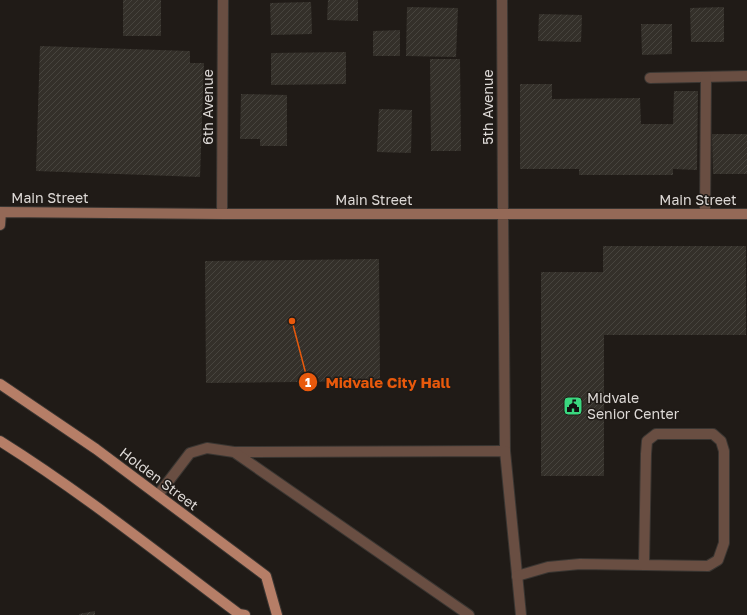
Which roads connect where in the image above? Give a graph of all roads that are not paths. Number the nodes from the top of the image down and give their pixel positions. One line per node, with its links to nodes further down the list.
1 (223, 0): 7 (street, 6th Avenue)
2 (502, 0): 8 (street, 5th Avenue)
3 (747, 76): 4 (street)
4 (706, 77): 5 (street); 9 (street)
5 (650, 78)
6 (0, 212): 7 (street, Main Street); 11 (street, Main Street)
7 (222, 214): 8 (street, Main Street)
8 (502, 214): 9 (street, Main Street); 14 (street, 5th Avenue)
9 (705, 214): 10 (street, Main Street)
10 (747, 214)
11 (0, 225)
12 (0, 384): 16 (main road, Holden Street)
13 (0, 441): 19 (main road)
14 (505, 451): 15 (street); 18 (street, 5th Avenue)
15 (234, 452): 16 (street); 21 (street)
16 (158, 495): 20 (main road, Holden Street)
17 (644, 565): 17 (street); 18 (street)
18 (517, 576): 22 (street, 5th Avenue)
19 (245, 615)
20 (277, 615)
21 (469, 615)
22 (521, 615)

